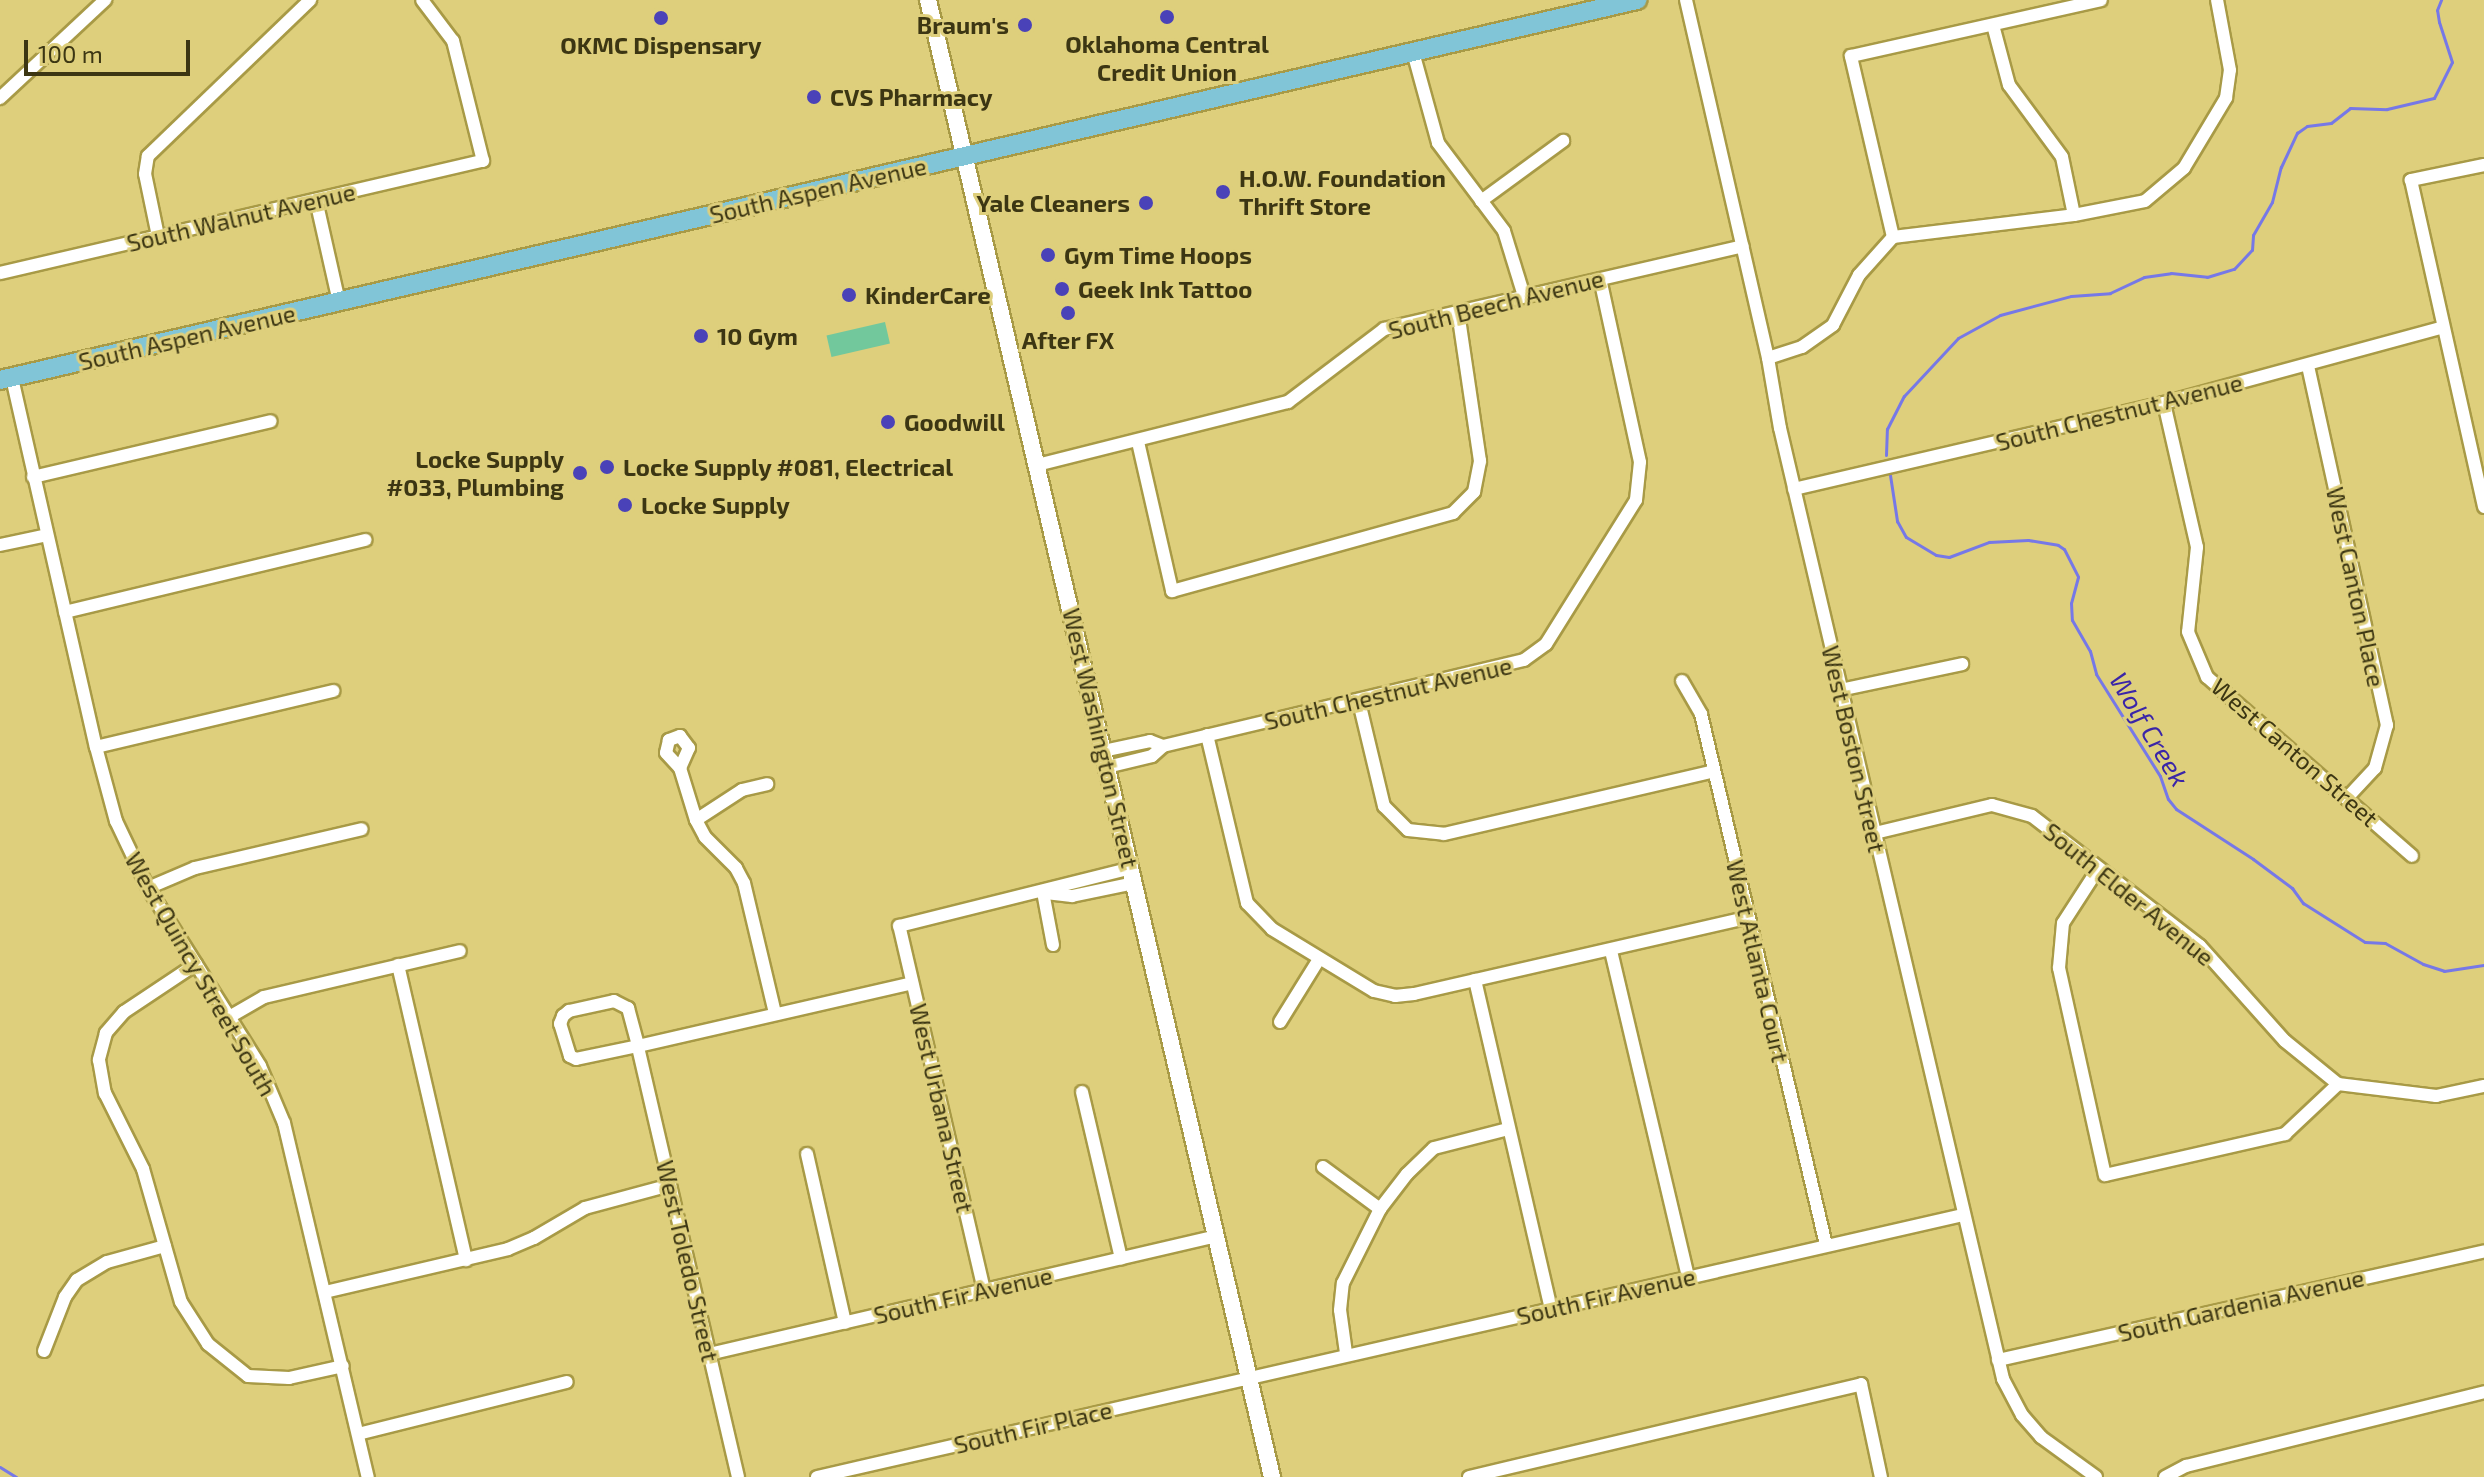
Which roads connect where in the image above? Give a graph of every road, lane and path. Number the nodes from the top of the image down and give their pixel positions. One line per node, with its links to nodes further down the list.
1 (105, 0): 11 (street)
2 (310, 0): 18 (street)
3 (422, 0): 15 (street, South Walnut Avenue)
4 (928, 0): 13 (main road, West Washington Street)
5 (1637, 0): 10 (main road, South Aspen Avenue)
6 (1686, 0): 20 (street, West Boston Street)
7 (2101, 0): 9 (street)
8 (2217, 0): 17 (street)
9 (1993, 25): 17 (street); 19 (street)
10 (1413, 52): 13 (main road, South Aspen Avenue); 16 (street)
11 (0, 98)
12 (1563, 141): 16 (street)
13 (964, 156): 24 (main road, South Aspen Avenue); 33 (main road, West Washington Street)
14 (2484, 165): 26 (street)
15 (316, 200): 18 (street, South Walnut Avenue); 24 (street)
16 (1481, 201): 23 (street)
17 (2074, 215): 19 (street)
18 (158, 236): 21 (street, South Walnut Avenue)
19 (1893, 237): 27 (street)
20 (1743, 246): 22 (street, South Beech Avenue); 27 (street, West Boston Street)
21 (0, 273)
22 (1600, 279): 23 (street, South Beech Avenue); 45 (street, South Chestnut Avenue)
23 (1524, 296): 25 (street, South Beech Avenue)
24 (339, 302): 29 (main road, South Aspen Avenue)
25 (1458, 312): 32 (street, South Beech Avenue); 32 (street)
26 (2441, 328): 28 (street, South Chestnut Avenue); 36 (street)
27 (1768, 358): 35 (street, West Boston Street)
28 (2308, 366): 30 (street, South Chestnut Avenue); 52 (street, West Canton Place)
29 (6, 379): 34 (street, West Quincy Street South)
30 (2164, 403): 35 (street, South Chestnut Avenue); 52 (street, West Canton Street)
31 (271, 421): 34 (street)
32 (1138, 442): 33 (street, South Beech Avenue)
33 (1037, 465): 48 (main road, West Washington Street)
34 (33, 477): 37 (street, West Quincy Street South)
35 (1794, 489): 43 (street, West Boston Street)
36 (2484, 507)
37 (47, 535): 39 (street); 40 (street, West Quincy Street South)
38 (366, 540): 40 (street)
39 (0, 545)
40 (65, 612): 47 (street, West Quincy Street South)
41 (1962, 664): 43 (street)
42 (1682, 681): 50 (street, West Atlanta Court)
43 (1840, 690): 55 (street, West Boston Street)
44 (333, 691): 47 (street)
45 (1359, 702): 46 (street, South Chestnut Avenue); 50 (street)
46 (1207, 735): 48 (street, South Chestnut Avenue); 65 (street)
47 (96, 747): 59 (street, West Quincy Street South)
48 (1105, 759): 58 (main road, West Washington Street)
49 (680, 768): 53 (street)
50 (1714, 771): 61 (street, West Atlanta Court)
51 (767, 784): 53 (street)
52 (2347, 798): 56 (street, West Canton Street)
53 (696, 820): 70 (street)
54 (362, 829): 59 (street)
55 (1875, 833): 57 (street, South Elder Avenue); 82 (street, West Boston Street)
56 (2412, 856)
57 (2098, 869): 74 (street, South Elder Avenue); 74 (street)
58 (1132, 875): 60 (street); 83 (main road, West Washington Street)
59 (148, 888): 66 (street, West Quincy Street South)
60 (1043, 892): 62 (street); 69 (street, West Urbana Street)
61 (1747, 918): 64 (street); 84 (street, West Atlanta Court)
62 (1053, 945)
63 (460, 951): 67 (street)
64 (1611, 951): 68 (street); 89 (street)
65 (1319, 959): 68 (street); 72 (street)
66 (196, 964): 71 (street, West Quincy Street South); 85 (street)
67 (398, 965): 71 (street); 88 (street)
68 (1475, 980): 77 (street)
69 (912, 983): 70 (street); 90 (street, West Urbana Street)
70 (775, 1013): 73 (street)
71 (231, 1016): 91 (street, West Quincy Street South)
72 (1280, 1022)
73 (638, 1046): 73 (street); 80 (street, West Toledo Street)
74 (2338, 1084): 75 (street)
75 (2484, 1086)
76 (1082, 1092): 87 (street)
77 (1508, 1129): 81 (street); 92 (street)
78 (807, 1154): 93 (street)
79 (1323, 1167): 81 (street)
80 (670, 1185): 88 (street); 96 (street, West Toledo Street)
81 (1380, 1209): 95 (street)
82 (1963, 1215): 84 (street, South Fir Avenue); 97 (street, West Boston Street)
83 (1217, 1236): 87 (street, South Fir Avenue); 99 (main road, West Washington Street)
84 (1826, 1245): 89 (street, South Fir Avenue)
85 (165, 1246): 94 (street); 98 (street)
86 (2484, 1251): 97 (street, South Gardenia Avenue)
87 (1121, 1258): 90 (street, South Fir Avenue)
88 (466, 1260): 91 (street)
89 (1688, 1277): 92 (street, South Fir Avenue)
90 (984, 1290): 93 (street, South Fir Avenue)
91 (325, 1292): 98 (street, West Quincy Street South)
92 (1551, 1309): 95 (street, South Fir Avenue)
93 (845, 1323): 96 (street, South Fir Avenue)
94 (44, 1351)
95 (1346, 1353): 99 (street, South Fir Avenue)
96 (709, 1354): 105 (street, West Toledo Street)
97 (1998, 1360): 103 (street, West Boston Street)
98 (343, 1366): 102 (street, West Quincy Street South)
99 (1249, 1376): 106 (street, South Fir Place); 107 (main road, West Washington Street)
100 (567, 1382): 102 (street)
101 (2484, 1392): 111 (street)
102 (358, 1434): 104 (street, West Quincy Street South)
103 (2077, 1472): 110 (street)
104 (368, 1477)
105 (738, 1477)
106 (818, 1477)
107 (1272, 1477)
108 (1469, 1477): 109 (street)
109 (1881, 1477)
110 (2096, 1477)
111 (2165, 1477)

